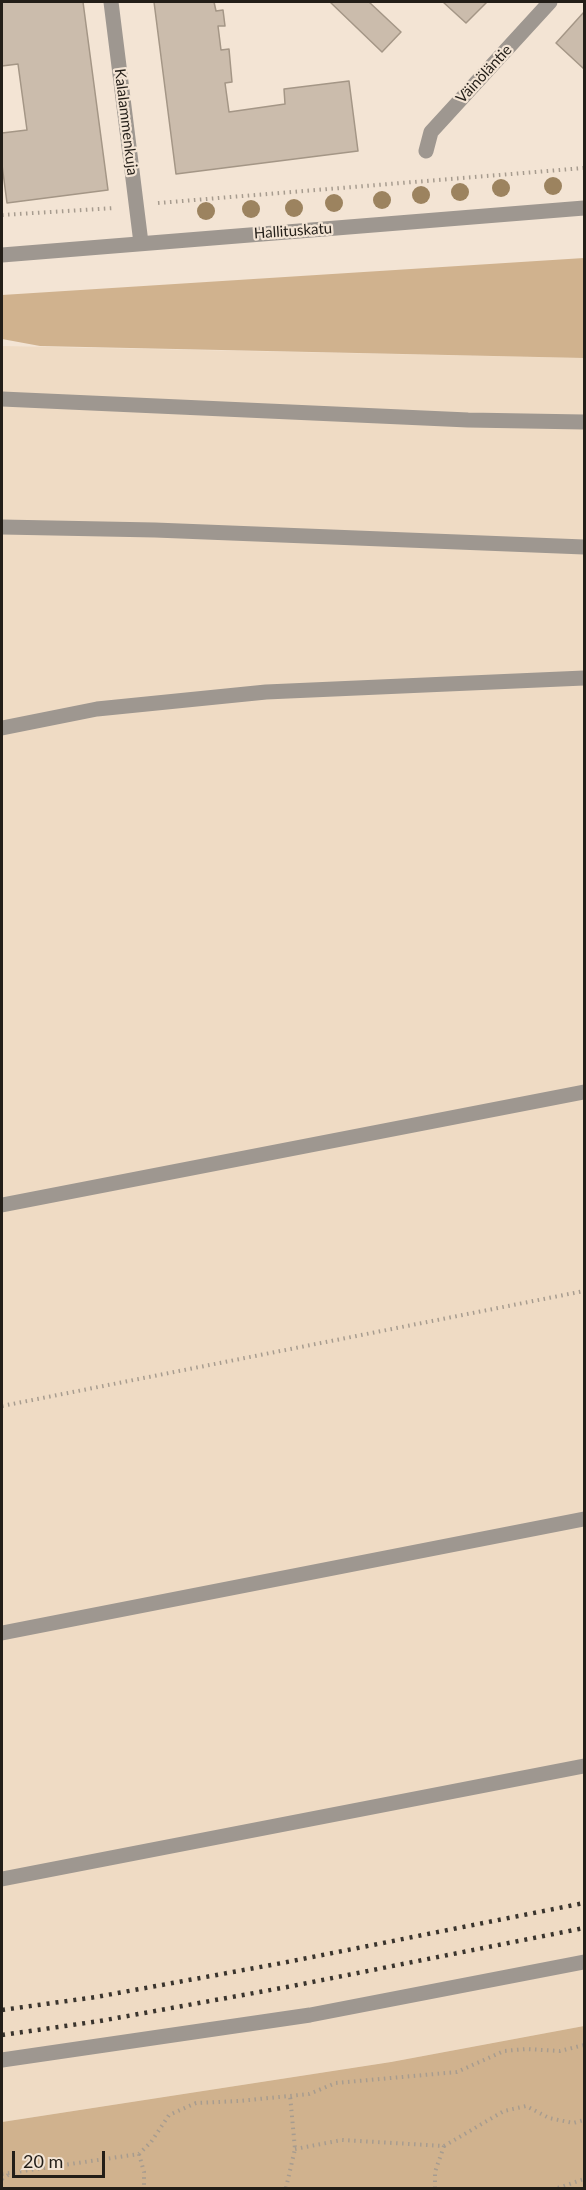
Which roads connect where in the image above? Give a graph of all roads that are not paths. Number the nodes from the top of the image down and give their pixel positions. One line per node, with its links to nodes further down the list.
1 (111, 2): 5 (street, Kalalammenkuja)
2 (550, 2): 3 (street, Väinöläntie)
3 (426, 151)
4 (585, 208): 5 (street, Hallituskatu)
5 (141, 243): 6 (street, Hallituskatu)
6 (2, 255)
7 (2, 399): 8 (street)
8 (585, 422)
9 (2, 527): 10 (street)
10 (585, 547)
11 (585, 678): 12 (street)
12 (2, 728)
13 (585, 1092): 14 (street)
14 (2, 1205)
15 (585, 1519): 16 (street)
16 (2, 1633)
17 (585, 1766): 18 (street)
18 (2, 1879)
19 (585, 1962): 20 (street)
20 (2, 2060)

